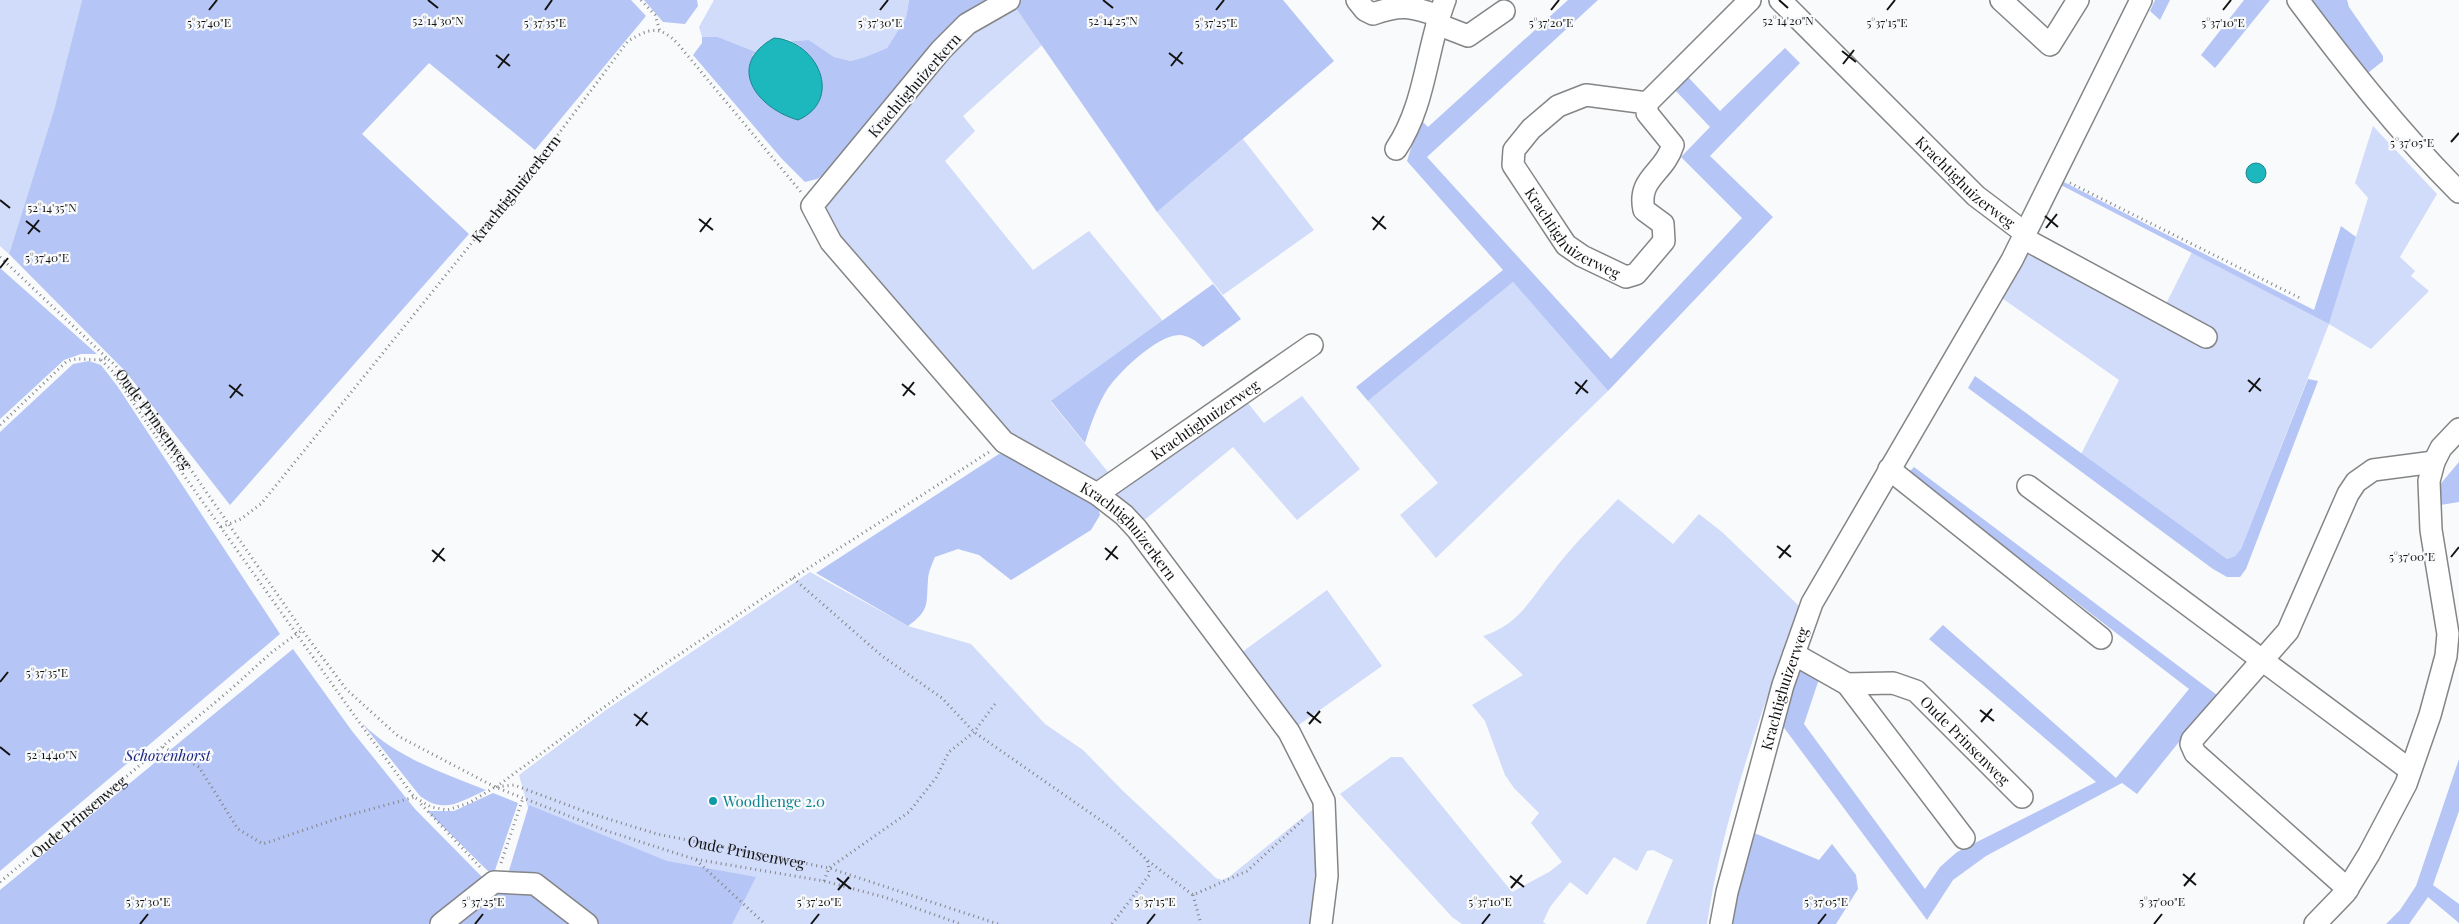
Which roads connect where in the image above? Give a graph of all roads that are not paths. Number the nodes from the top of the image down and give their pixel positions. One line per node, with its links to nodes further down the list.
1 (1009, 0): 21 (street, Krachtighuizerkern)
2 (1356, 0): 10 (street)
3 (1750, 0): 11 (street)
4 (1780, 0): 14 (street, Krachtighuizerweg)
5 (2000, 0): 6 (street)
6 (2078, 0)
7 (2141, 0): 14 (street, Krachtighuizerweg)
8 (2298, 0): 13 (street)
9 (1504, 11): 10 (street)
10 (1440, 13): 12 (street)
11 (1647, 103): 11 (street, Krachtighuizerweg)
12 (1396, 148)
13 (2459, 192)
14 (2024, 235): 15 (street); 19 (street, Krachtighuizerweg)
15 (2206, 337)
16 (1312, 345): 21 (street, Krachtighuizerweg)
17 (2459, 429): 18 (street)
18 (2434, 462): 24 (street); 26 (street)
19 (1889, 469): 22 (street); 23 (street, Krachtighuizerweg)
20 (2028, 486): 24 (street)
21 (1097, 494): 32 (street, Krachtighuizerkern)
22 (2101, 638)
23 (1794, 654): 25 (street); 33 (street, Krachtighuizerweg)
24 (2262, 661): 26 (street); 29 (street)
25 (1848, 684): 27 (street, Oude Prinsenweg); 28 (street)
26 (2410, 770): 29 (street)
27 (2022, 797)
28 (1964, 838)
29 (2348, 889): 34 (street)
30 (441, 924): 31 (street)
31 (587, 924)
32 (1321, 924)
33 (1721, 924)
34 (2315, 924)

